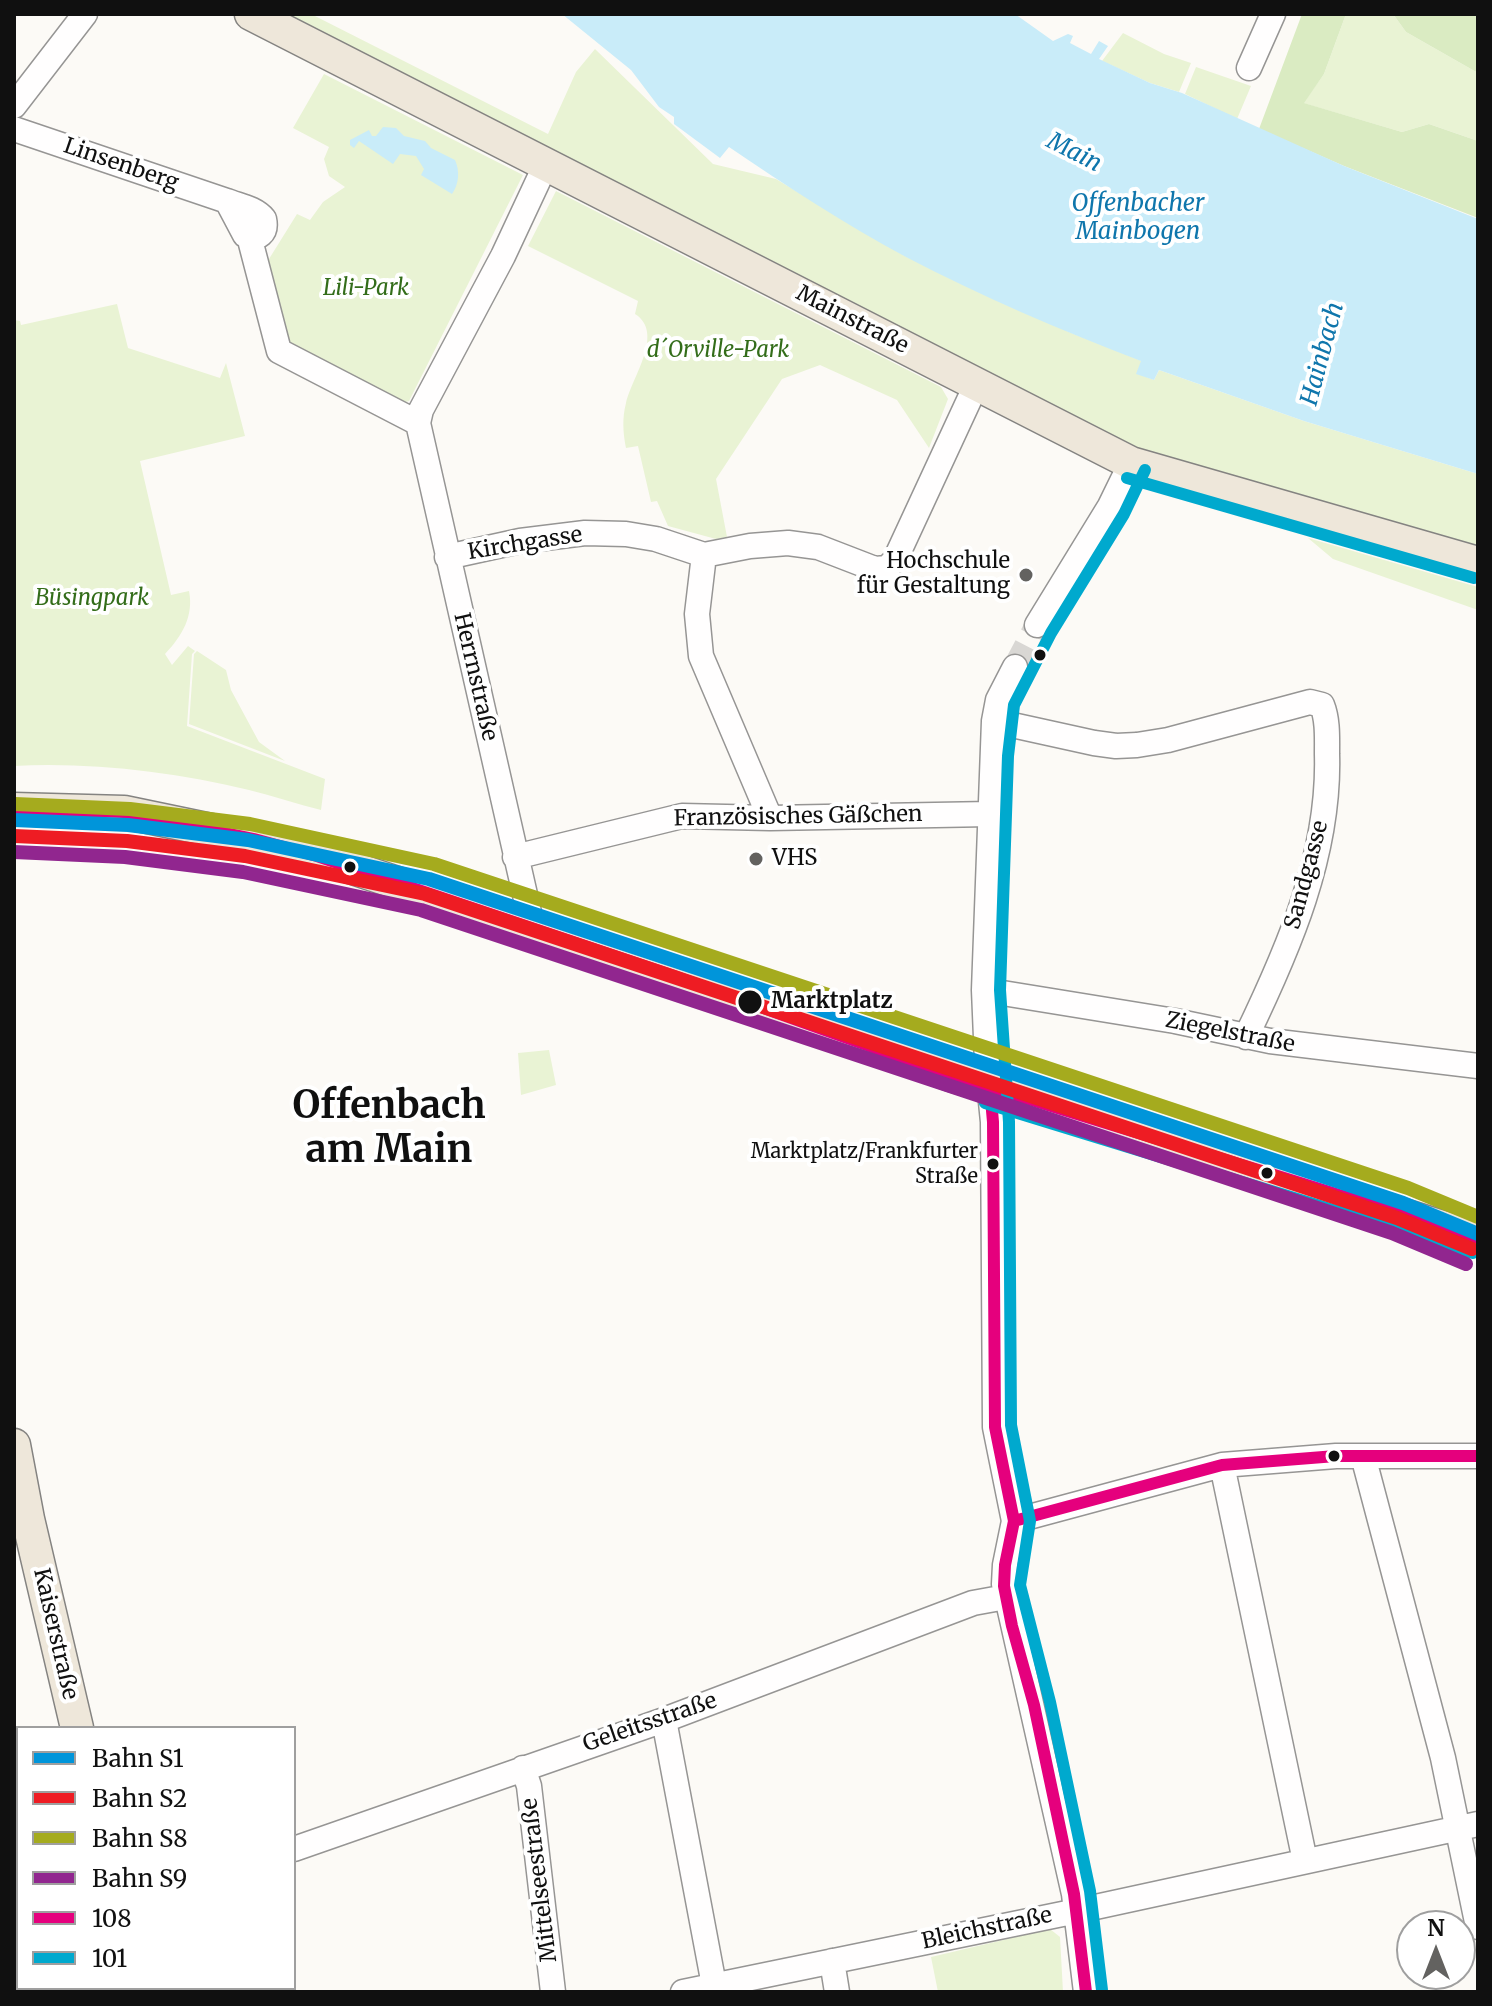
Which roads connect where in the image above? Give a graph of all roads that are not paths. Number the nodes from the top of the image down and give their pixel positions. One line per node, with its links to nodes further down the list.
1 (85, 14): 5 (street)
2 (251, 14): 7 (main road, Mainstraße)
3 (1273, 14): 4 (street)
4 (1249, 68)
5 (14, 106)
6 (14, 129): 9 (street, Linsenberg)
7 (546, 164): 8 (main road, Mainstraße); 9 (street)
8 (977, 383): 10 (main road, Mainstraße); 11 (street, Kirchgasse)
9 (418, 423): 12 (street, Herrnstraße)
10 (1131, 463): 13 (main road, Mainstraße); 14 (street)
11 (704, 555): 12 (street, Kirchgasse); 19 (street)
12 (447, 557): 20 (street, Herrnstraße)
13 (1478, 563)
14 (1037, 625)
15 (1015, 667): 16 (street)
16 (994, 721): 18 (street); 23 (street, Sandgasse)
17 (14, 809): 21 (main road)
18 (990, 814): 19 (street, Französisches Gäßchen); 22 (street)
19 (770, 818): 20 (street, Französisches Gäßchen)
20 (515, 857): 21 (street, Herrnstraße)
21 (533, 930): 25 (main road)
22 (984, 990): 23 (street, Ziegelstraße); 25 (street)
23 (1246, 1037): 24 (street, Ziegelstraße)
24 (1478, 1066)
25 (990, 1088): 26 (main road); 31 (street)
26 (1476, 1233)
27 (14, 1445): 34 (main road, Kaiserstraße)
28 (1363, 1456): 29 (street); 30 (street); 36 (street)
29 (1478, 1456)
30 (1222, 1465): 31 (street); 38 (street)
31 (1014, 1521): 32 (street)
32 (1006, 1597): 33 (street, Geleitsstraße); 39 (street)
33 (664, 1720): 35 (street, Geleitsstraße); 42 (street)
34 (77, 1726)
35 (523, 1768): 37 (street, Geleitsstraße); 43 (street, Mittelseestraße)
36 (1468, 1827): 38 (street, Bleichstraße); 40 (street)
37 (296, 1848)
38 (1305, 1861): 39 (street, Bleichstraße)
39 (1077, 1911): 41 (street, Bleichstraße); 46 (street)
40 (1478, 1927)
41 (832, 1961): 42 (street, Bleichstraße); 45 (street)
42 (710, 1988): 44 (street, Bleichstraße)
43 (553, 1992)
44 (683, 1992)
45 (837, 1992)
46 (1086, 1992)

